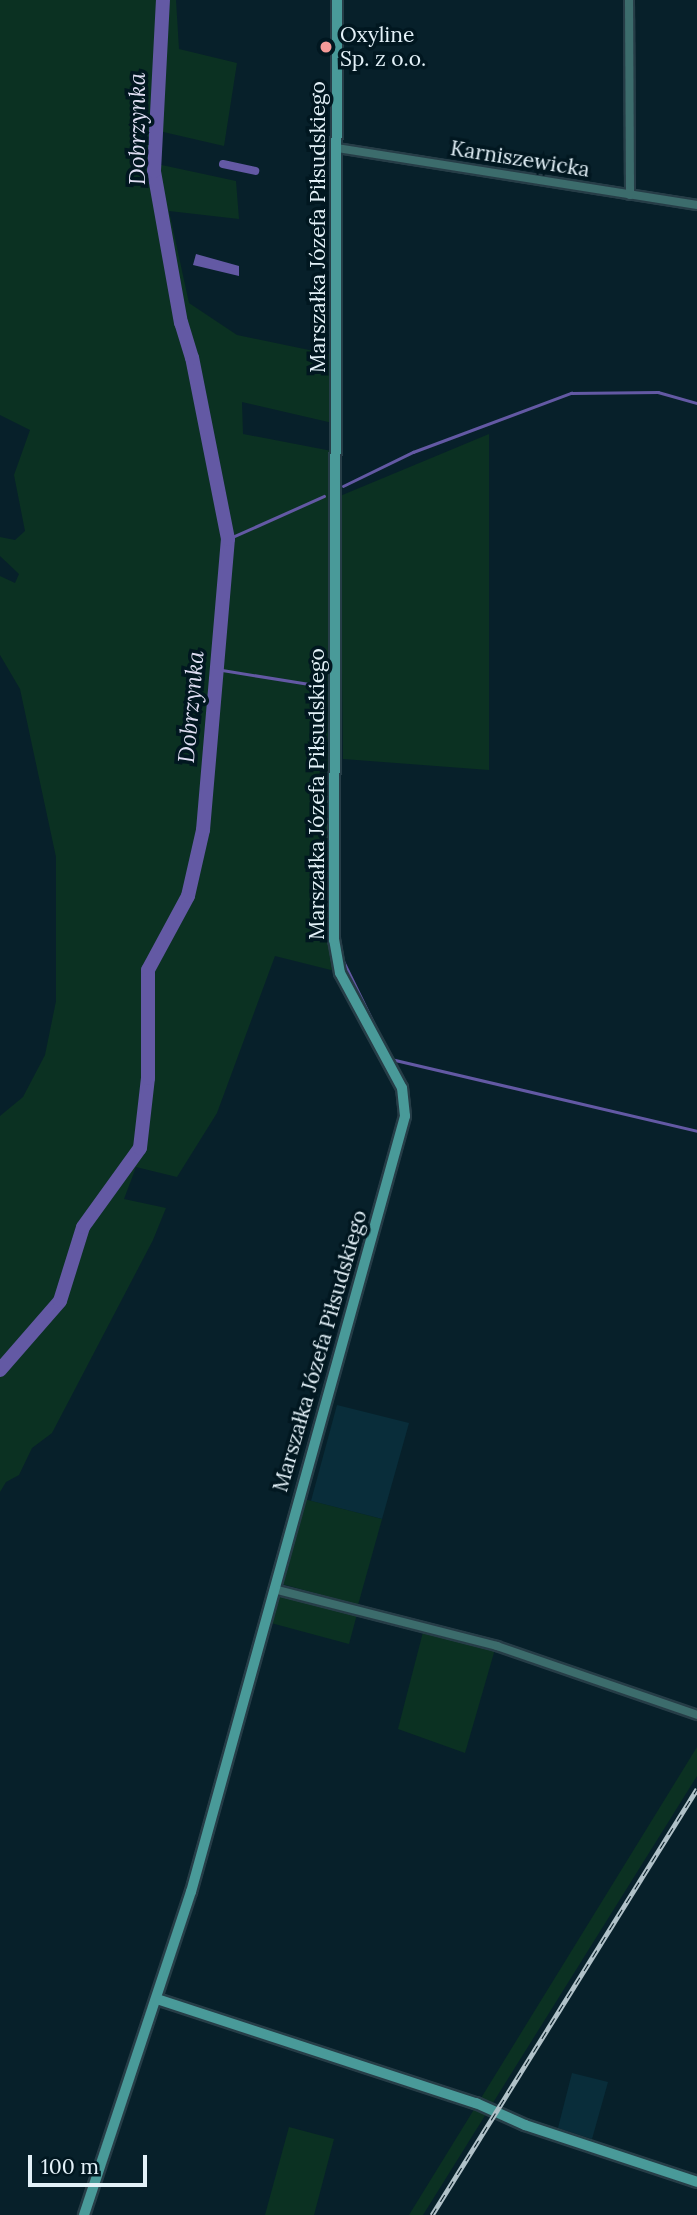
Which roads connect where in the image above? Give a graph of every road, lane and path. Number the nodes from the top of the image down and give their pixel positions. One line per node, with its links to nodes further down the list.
1 (337, 0): 3 (street, Marszałka Józefa Piłsudskiego)
2 (629, 0): 4 (street)
3 (337, 148): 4 (street, Karniszewicka); 6 (street, Marszałka Józefa Piłsudskiego)
4 (629, 195): 5 (street, Karniszewicka)
5 (697, 205)
6 (274, 1589): 7 (street); 8 (street, Marszałka Józefa Piłsudskiego)
7 (697, 1715)
8 (157, 1999): 9 (street); 10 (street, Marszałka Józefa Piłsudskiego)
9 (697, 2182)
10 (84, 2215)

